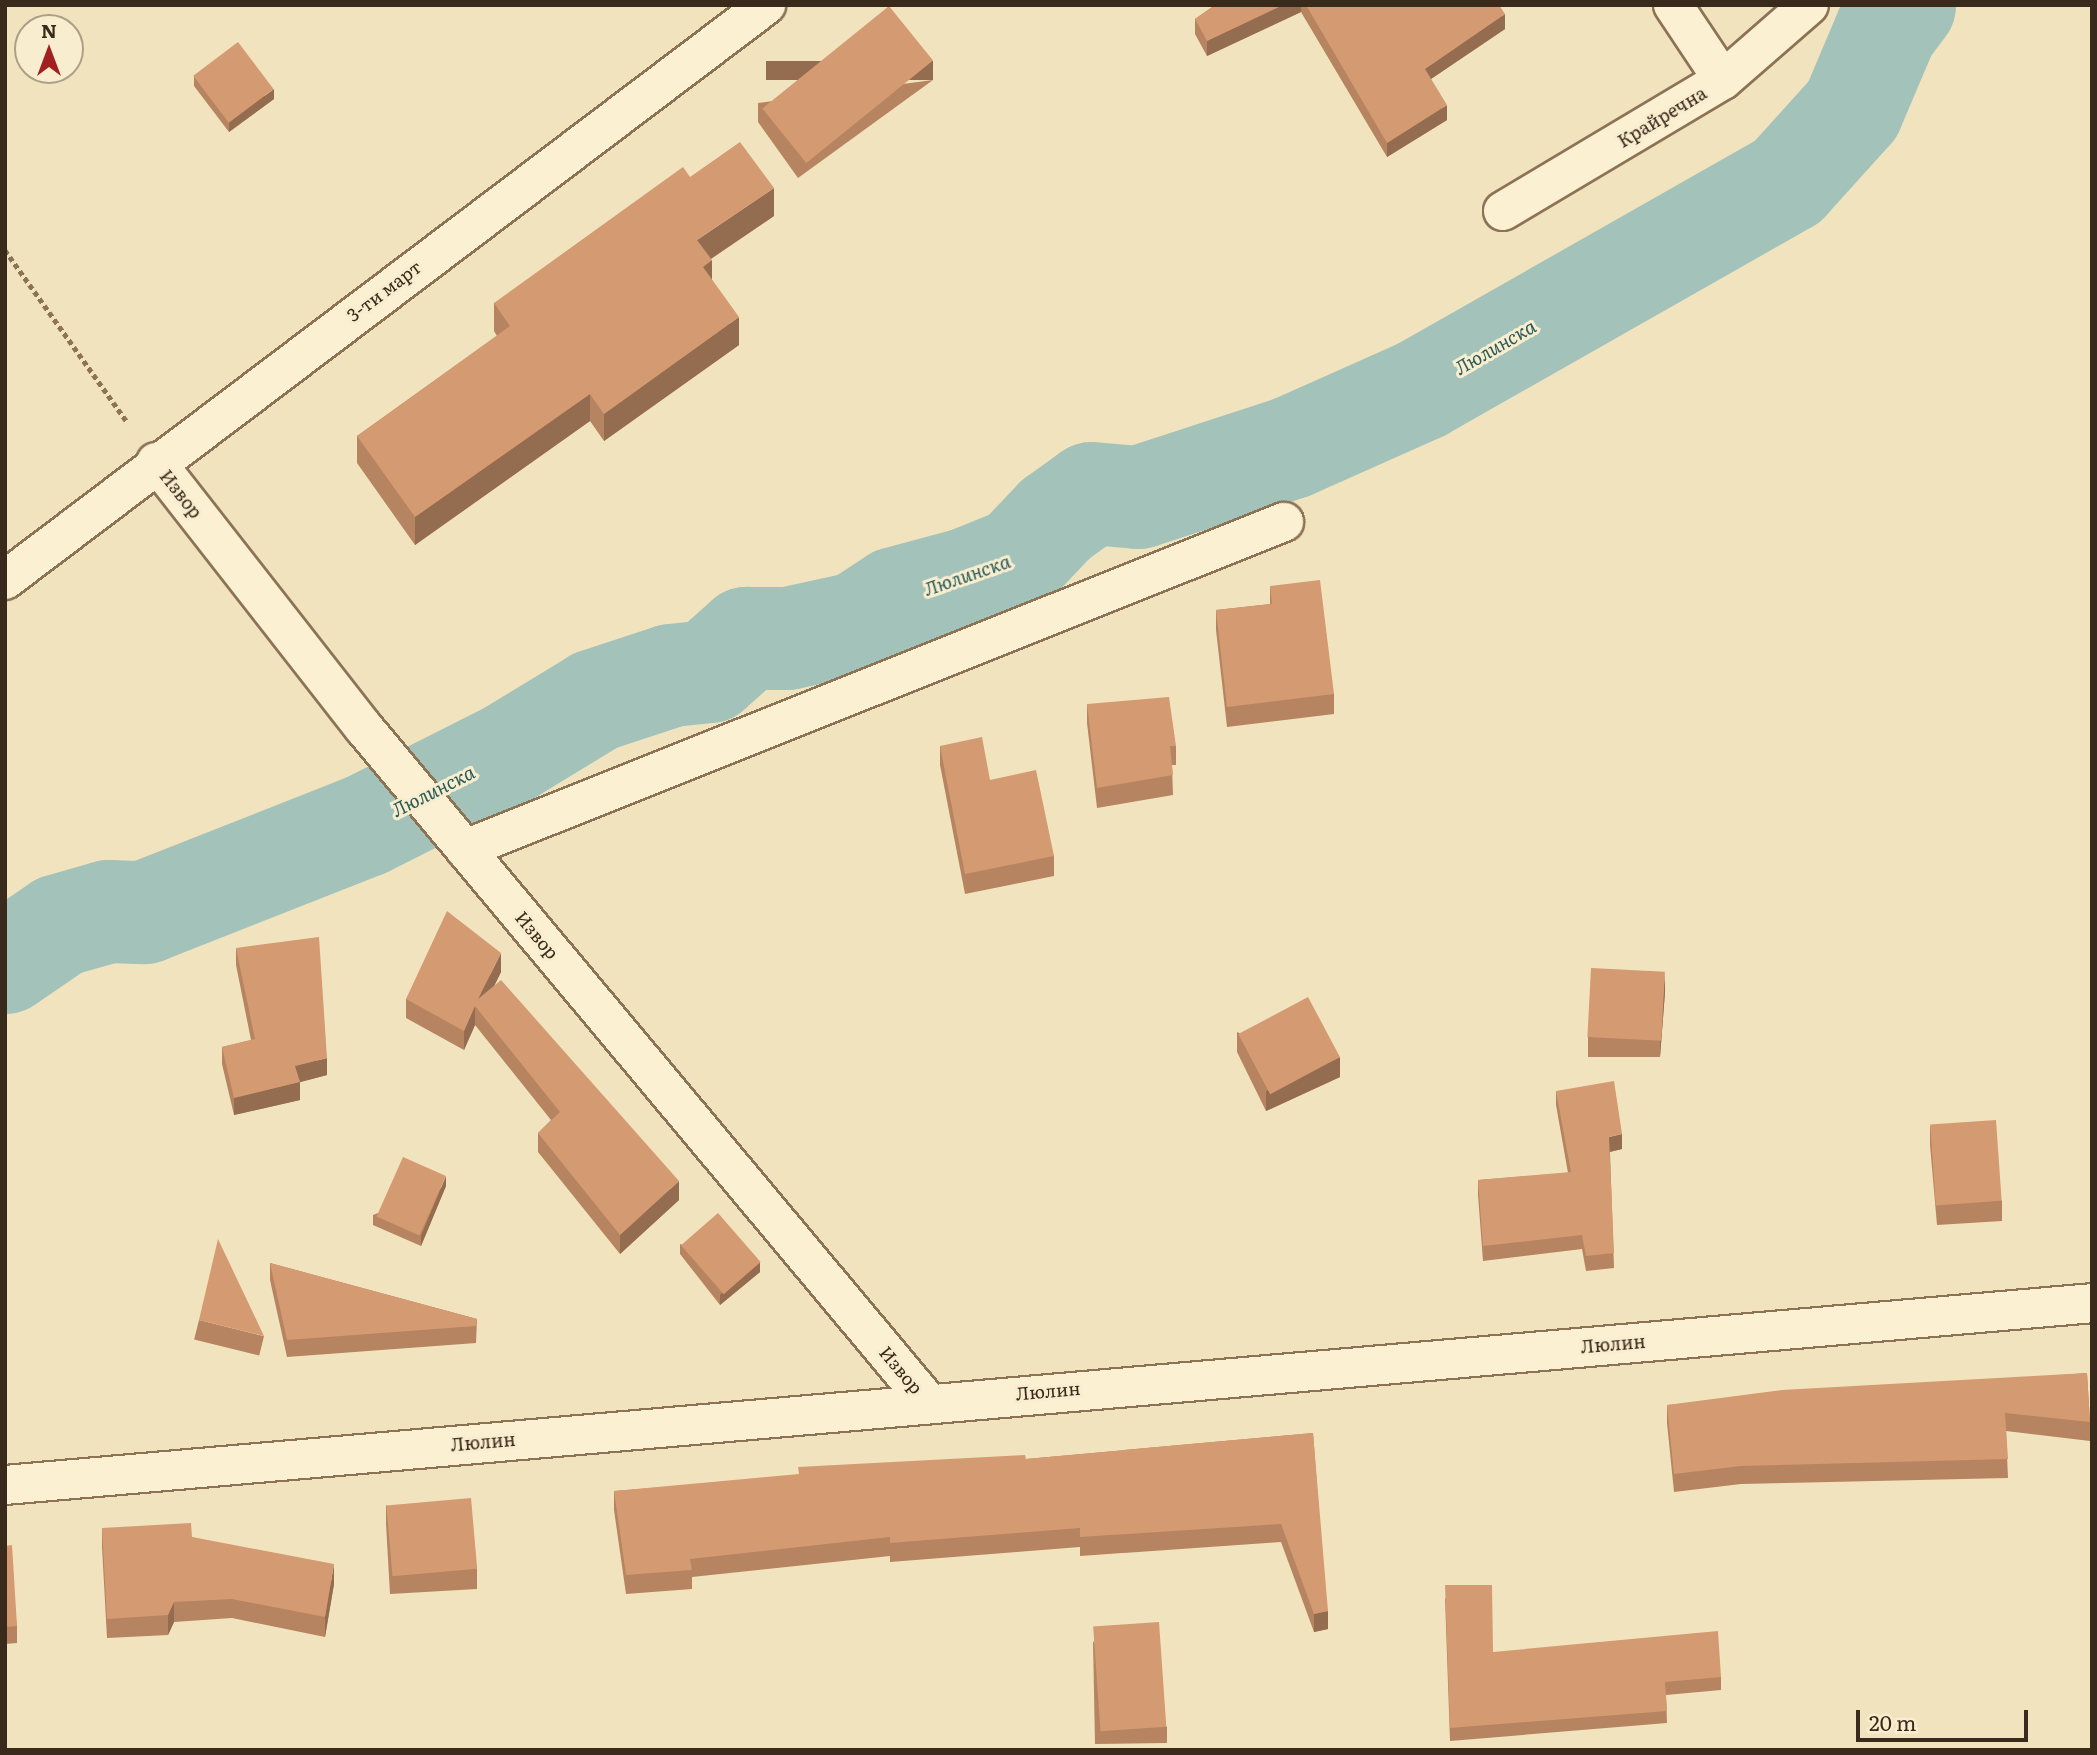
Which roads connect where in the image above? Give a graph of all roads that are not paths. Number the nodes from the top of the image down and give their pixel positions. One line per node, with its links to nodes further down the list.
1 (766, 5): 6 (street, 3-ти март)
2 (1673, 5): 4 (street)
3 (1809, 5): 4 (street, Крайречна)
4 (1723, 80): 5 (street, Крайречна)
5 (1503, 211)
6 (156, 462): 8 (street, 3-ти март); 9 (street, Извор)
7 (1284, 522): 9 (street)
8 (5, 580)
9 (465, 849): 11 (street, Извор)
10 (2092, 1303): 11 (street, Люлин)
11 (927, 1401): 12 (street, Люлин)
12 (5, 1485)

